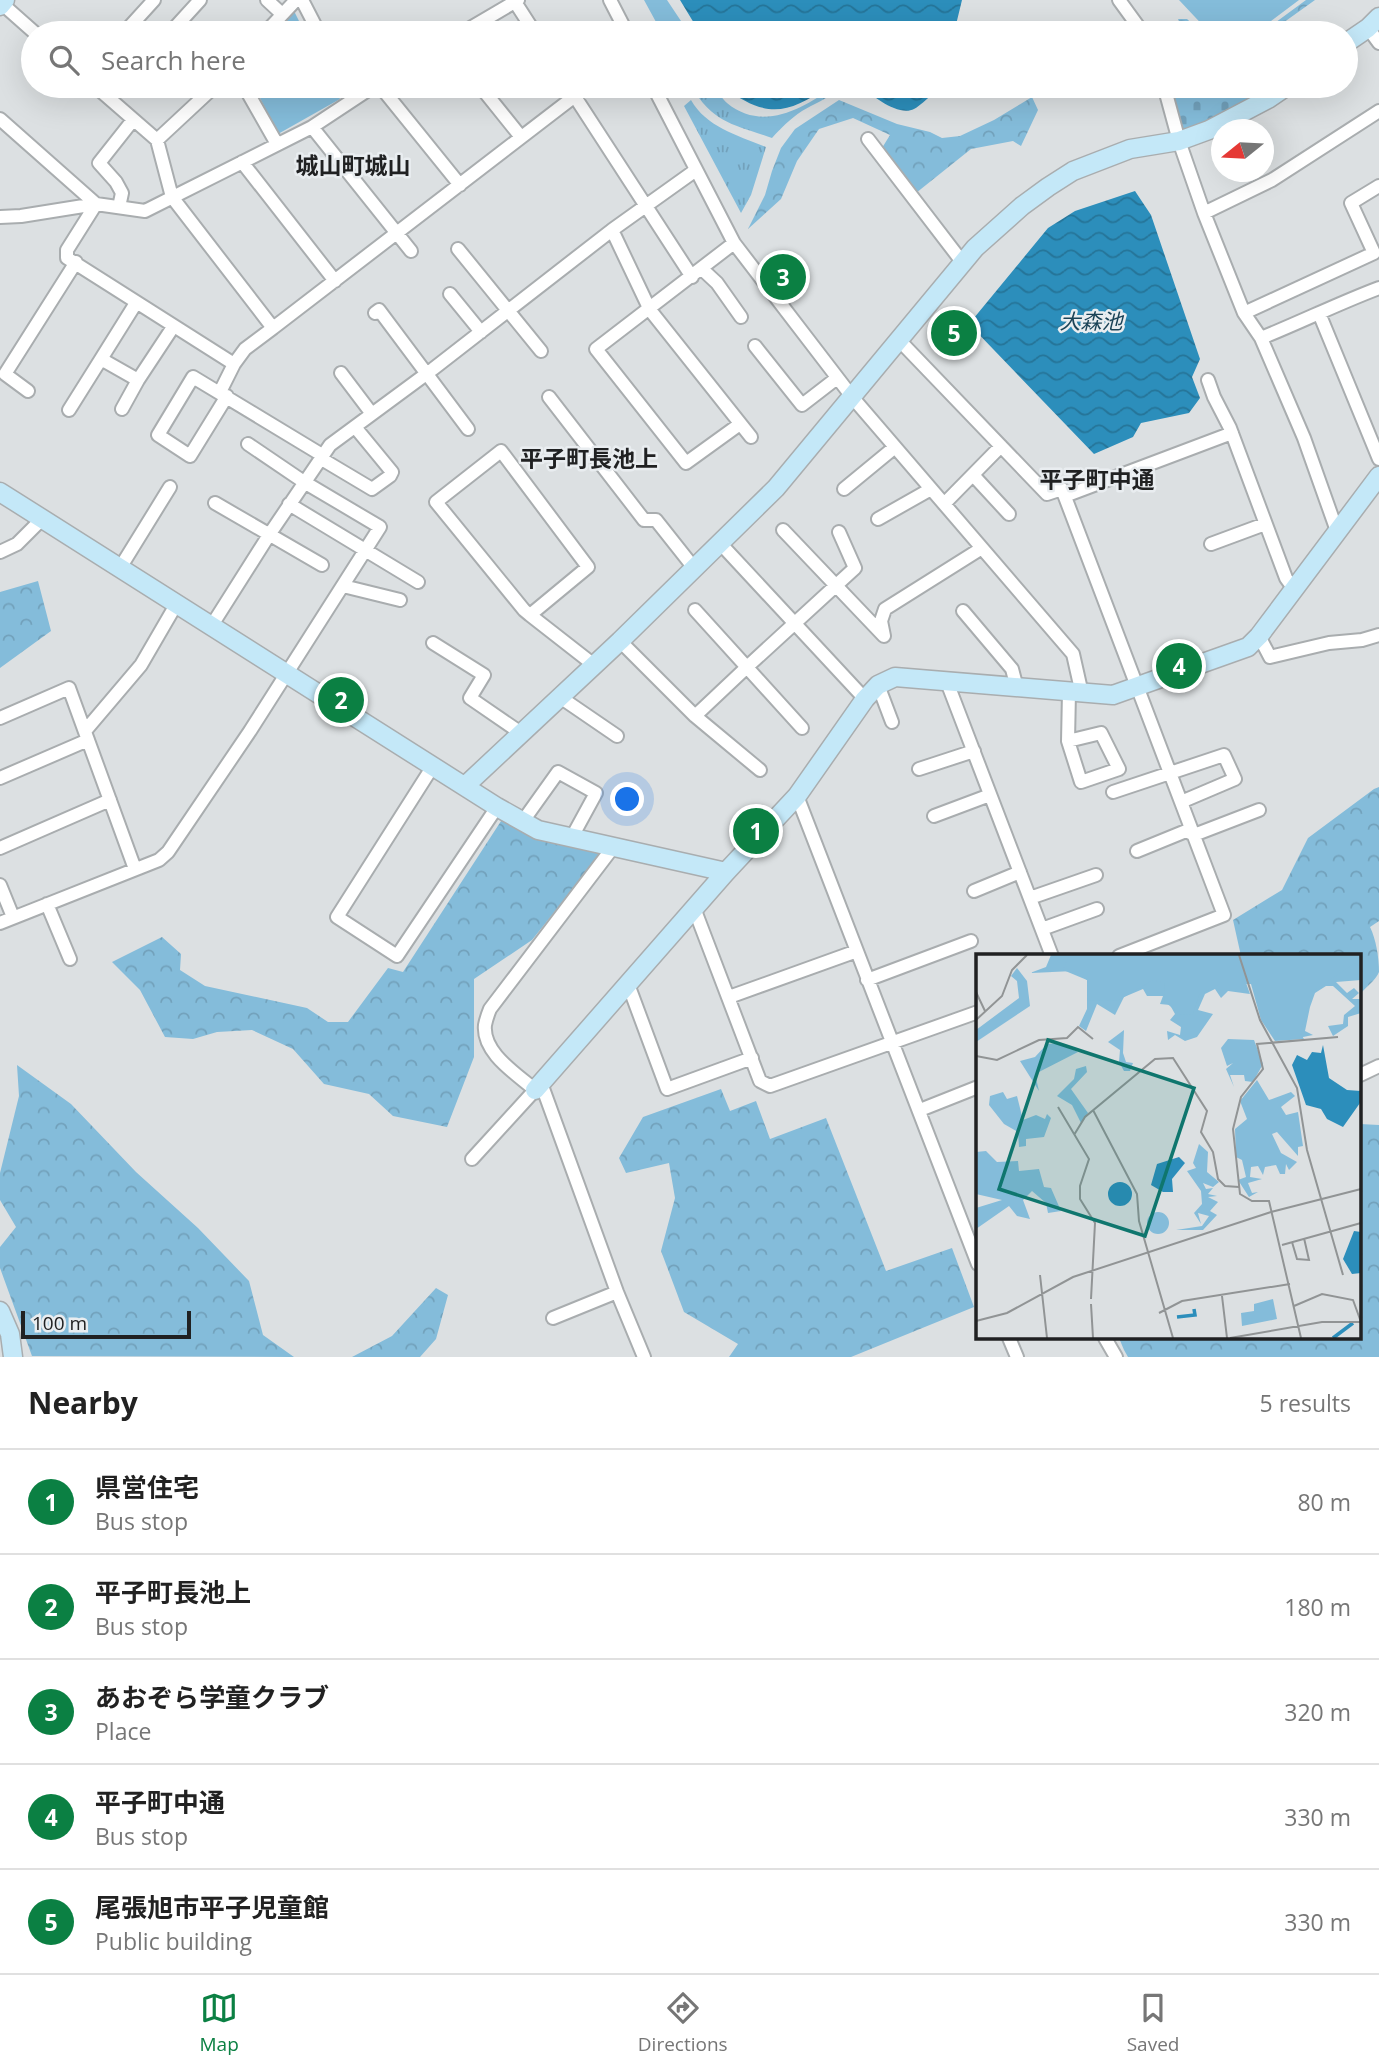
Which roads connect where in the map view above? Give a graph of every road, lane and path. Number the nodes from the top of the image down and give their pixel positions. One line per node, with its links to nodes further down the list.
1 (154, 0): 12 (street)
2 (200, 0): 13 (street)
3 (267, 0): 10 (street)
4 (296, 0): 10 (street)
5 (302, 0): 15 (street)
6 (610, 0): 18 (street)
7 (1119, 0): 19 (street)
8 (517, 1): 16 (street); 17 (street)
9 (2, 3): 11 (street)
10 (282, 14): 14 (street)
11 (22, 21)
12 (135, 21)
13 (181, 21)
14 (276, 21)
15 (313, 21)
16 (483, 21)
17 (528, 21)
18 (621, 21)
19 (1134, 21)
20 (1373, 22): 21 (street); 22 (street)
21 (1358, 34)
22 (1379, 43)
23 (110, 98): 36 (street)
24 (202, 98): 40 (street)
25 (251, 98): 42 (street)
26 (353, 98): 37 (street)
27 (390, 98): 45 (street)
28 (490, 98): 38 (street)
29 (564, 98): 38 (street)
30 (576, 98): 49 (street)
31 (659, 98): 44 (street)
32 (1167, 98): 41 (street)
33 (1269, 98): 41 (street)
34 (1376, 118): 51 (street)
35 (0, 119): 48 (street)
36 (133, 120): 40 (street); 50 (street)
37 (312, 127): 42 (street); 54 (street)
38 (521, 137): 45 (street)
39 (869, 139): 59 (street)
40 (157, 140): 47 (street)
41 (1179, 141): 51 (street); 59 (street)
42 (277, 144): 43 (street)
43 (242, 162): 47 (street); 61 (street)
44 (696, 170): 49 (street); 55 (street)
45 (460, 185): 54 (street)
46 (1379, 186): 68 (street)
47 (172, 197): 50 (street); 72 (street)
48 (96, 204): 50 (street); 52 (street); 58 (street)
49 (645, 205): 53 (street); 60 (street)
50 (119, 207)
51 (1204, 213): 68 (street)
52 (0, 217)
53 (612, 230): 65 (street); 66 (street)
54 (397, 233): 57 (street); 61 (street)
55 (734, 243): 60 (street); 83 (street)
56 (458, 249): 65 (street)
57 (411, 251)
58 (76, 262): 64 (street); 79 (street)
59 (963, 263): 75 (street)
60 (697, 273): 66 (street); 70 (street)
61 (335, 281): 72 (street)
62 (1379, 288): 69 (street)
63 (450, 294): 73 (street)
64 (136, 303): 71 (street); 78 (street)
65 (508, 310): 73 (street); 77 (street)
66 (650, 310): 93 (street); 93 (street)
67 (375, 313): 82 (street)
68 (1244, 313): 74 (street)
69 (1319, 313): 74 (street); 102 (street)
70 (741, 317)
71 (173, 327): 80 (street); 84 (street)
72 (273, 328): 80 (street)
73 (481, 332): 82 (street)
74 (1261, 338): 119 (street)
75 (899, 340): 89 (street); 99 (street)
76 (755, 346): 83 (street)
77 (541, 351)
78 (101, 359): 84 (street); 91 (street)
79 (5, 364): 86 (street)
80 (234, 364): 87 (street)
81 (341, 373): 92 (street)
82 (427, 374): 92 (street); 95 (street)
83 (837, 378): 89 (street)
84 (138, 380): 90 (street)
85 (1208, 380): 96 (street)
86 (28, 391)
87 (223, 394): 87 (street); 101 (street)
88 (550, 397): 129 (street)
89 (853, 398): 100 (street); 122 (street)
90 (122, 409)
91 (69, 410)
92 (372, 414): 94 (street)
93 (740, 424): 97 (street)
94 (355, 426): 101 (street); 101 (street)
95 (468, 429)
96 (1232, 433): 110 (street); 117 (street)
97 (751, 437)
98 (248, 444): 105 (street)
99 (1001, 446): 103 (street); 110 (street)
100 (895, 447): 107 (street); 108 (street)
101 (321, 456): 105 (street)
102 (1379, 459)
103 (972, 475): 113 (street); 114 (street)
104 (1379, 476): 119 (street)
105 (304, 482): 112 (street); 125 (street)
106 (170, 487): 128 (street)
107 (844, 489)
108 (931, 489): 113 (street); 116 (street)
109 (0, 492): 115 (street)
110 (1065, 496): 150 (street)
111 (215, 503): 121 (street)
112 (289, 504): 121 (street); 125 (street)
113 (944, 505): 124 (street)
114 (1009, 514)
115 (42, 519): 126 (street); 128 (street)
116 (878, 519)
117 (1265, 524): 123 (street); 133 (street)
118 (783, 530): 131 (street)
119 (1337, 531): 133 (street)
120 (839, 532): 131 (street)
121 (269, 535): 127 (street); 139 (street)
122 (719, 542): 129 (street); 140 (street)
123 (1211, 544)
124 (982, 548): 131 (street); 152 (street)
125 (365, 551): 130 (street); 132 (street)
126 (0, 552)
127 (322, 565)
128 (120, 568): 135 (street)
129 (694, 568): 143 (street)
130 (418, 582)
131 (835, 585): 140 (street)
132 (343, 586): 134 (street); 147 (street)
133 (1294, 589): 142 (street)
134 (400, 600)
135 (177, 603): 139 (street); 160 (street)
136 (695, 610): 146 (street)
137 (963, 611): 151 (street)
138 (530, 615): 138 (street); 145 (street)
139 (212, 625): 147 (street)
140 (794, 625): 146 (street); 154 (street)
141 (1379, 635): 142 (street)
142 (1259, 636): 150 (street)
143 (620, 641): 145 (street); 155 (street)
144 (433, 643): 159 (street)
145 (594, 665): 153 (street)
146 (747, 667): 155 (street); 158 (street)
147 (286, 674): 164 (street); 184 (street)
148 (947, 682): 149 (street); 151 (street); 163 (street)
149 (878, 685): 154 (street); 157 (street)
150 (1137, 687): 152 (street); 167 (street)
151 (1017, 688): 152 (street)
152 (1076, 693): 162 (street)
153 (560, 697): 159 (street); 161 (street)
154 (865, 699): 172 (street)
155 (695, 716): 166 (street)
156 (0, 718): 160 (street)
157 (892, 722)
158 (802, 728)
159 (521, 733): 169 (street)
160 (87, 736): 168 (street); 173 (street)
161 (617, 736)
162 (1068, 741): 162 (street)
163 (974, 751): 165 (street); 171 (street)
164 (433, 766): 169 (street); 175 (street)
165 (919, 769)
166 (760, 771)
167 (1170, 772): 170 (street); 174 (street); 174 (street)
168 (0, 778)
169 (465, 786): 175 (street)
170 (1113, 792)
171 (990, 795): 177 (street); 186 (street)
172 (797, 796): 185 (street); 198 (street)
173 (110, 800): 182 (street); 184 (street)
174 (1181, 802): 179 (street)
175 (497, 807): 178 (street)
176 (1259, 810): 179 (street)
177 (934, 816)
178 (523, 821): 180 (street); 180 (street)
179 (1194, 835): 183 (street); 200 (street)
180 (572, 837): 181 (street)
181 (614, 846): 185 (street); 210 (street)
182 (0, 848)
183 (1137, 851)
184 (135, 869): 191 (street)
185 (726, 872): 192 (street)
186 (1020, 872): 189 (street); 190 (street)
187 (1096, 875): 190 (street)
188 (0, 885): 194 (street)
189 (974, 891)
190 (1030, 898): 196 (street)
191 (47, 904): 194 (street); 201 (street)
192 (694, 908): 203 (street); 204 (street)
193 (1097, 909): 196 (street)
194 (13, 917): 195 (street)
195 (0, 923)
196 (1042, 929): 199 (street)
197 (971, 941): 202 (street)
198 (857, 951): 202 (street); 204 (street)
199 (1051, 954)
200 (1124, 954)
201 (70, 959)
202 (867, 980): 206 (street)
203 (628, 984): 207 (street); 210 (street)
204 (729, 997): 207 (street)
205 (976, 1013): 206 (street)
206 (892, 1044): 207 (street); 212 (street)
207 (751, 1058)
208 (1379, 1066): 209 (street)
209 (1362, 1074)
210 (538, 1087): 213 (street); 215 (street)
211 (976, 1088): 212 (street)
212 (920, 1110): 214 (street)
213 (472, 1159)
214 (976, 1259)
215 (617, 1292): 217 (street); 221 (street)
216 (0, 1311): 220 (street)
217 (553, 1318)
218 (1009, 1339): 222 (street)
219 (1106, 1339): 223 (street)
220 (13, 1357)
221 (644, 1357)
222 (1017, 1357)
223 (1116, 1357)

